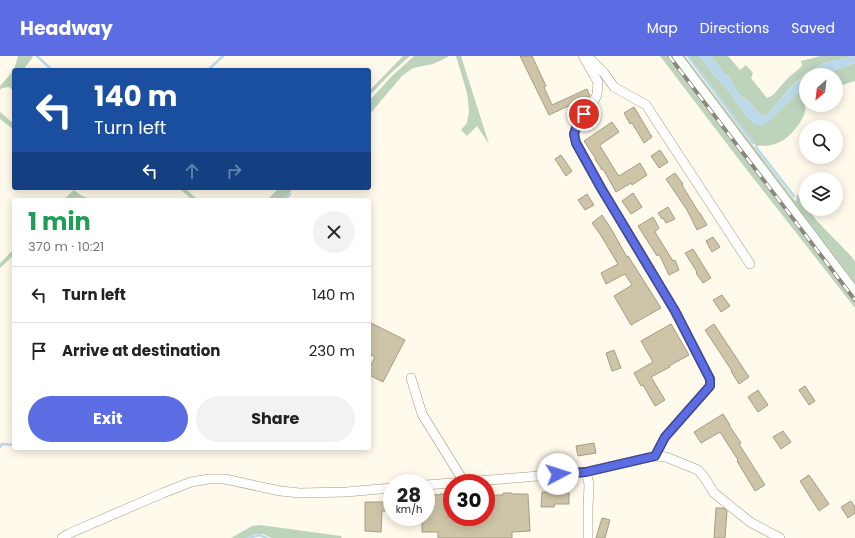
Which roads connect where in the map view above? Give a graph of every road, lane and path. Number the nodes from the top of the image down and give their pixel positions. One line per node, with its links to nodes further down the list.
1 (583, 56): 7 (street)
2 (587, 56): 4 (street)
3 (677, 56): 5 (street)
4 (750, 264)
5 (855, 292)
6 (411, 378): 9 (street)
7 (655, 456): 8 (street); 14 (street)
8 (586, 472): 10 (street); 13 (street)
9 (459, 474)
10 (495, 479)
11 (383, 489): 12 (street)
12 (62, 538)
13 (588, 538)
14 (780, 538)

